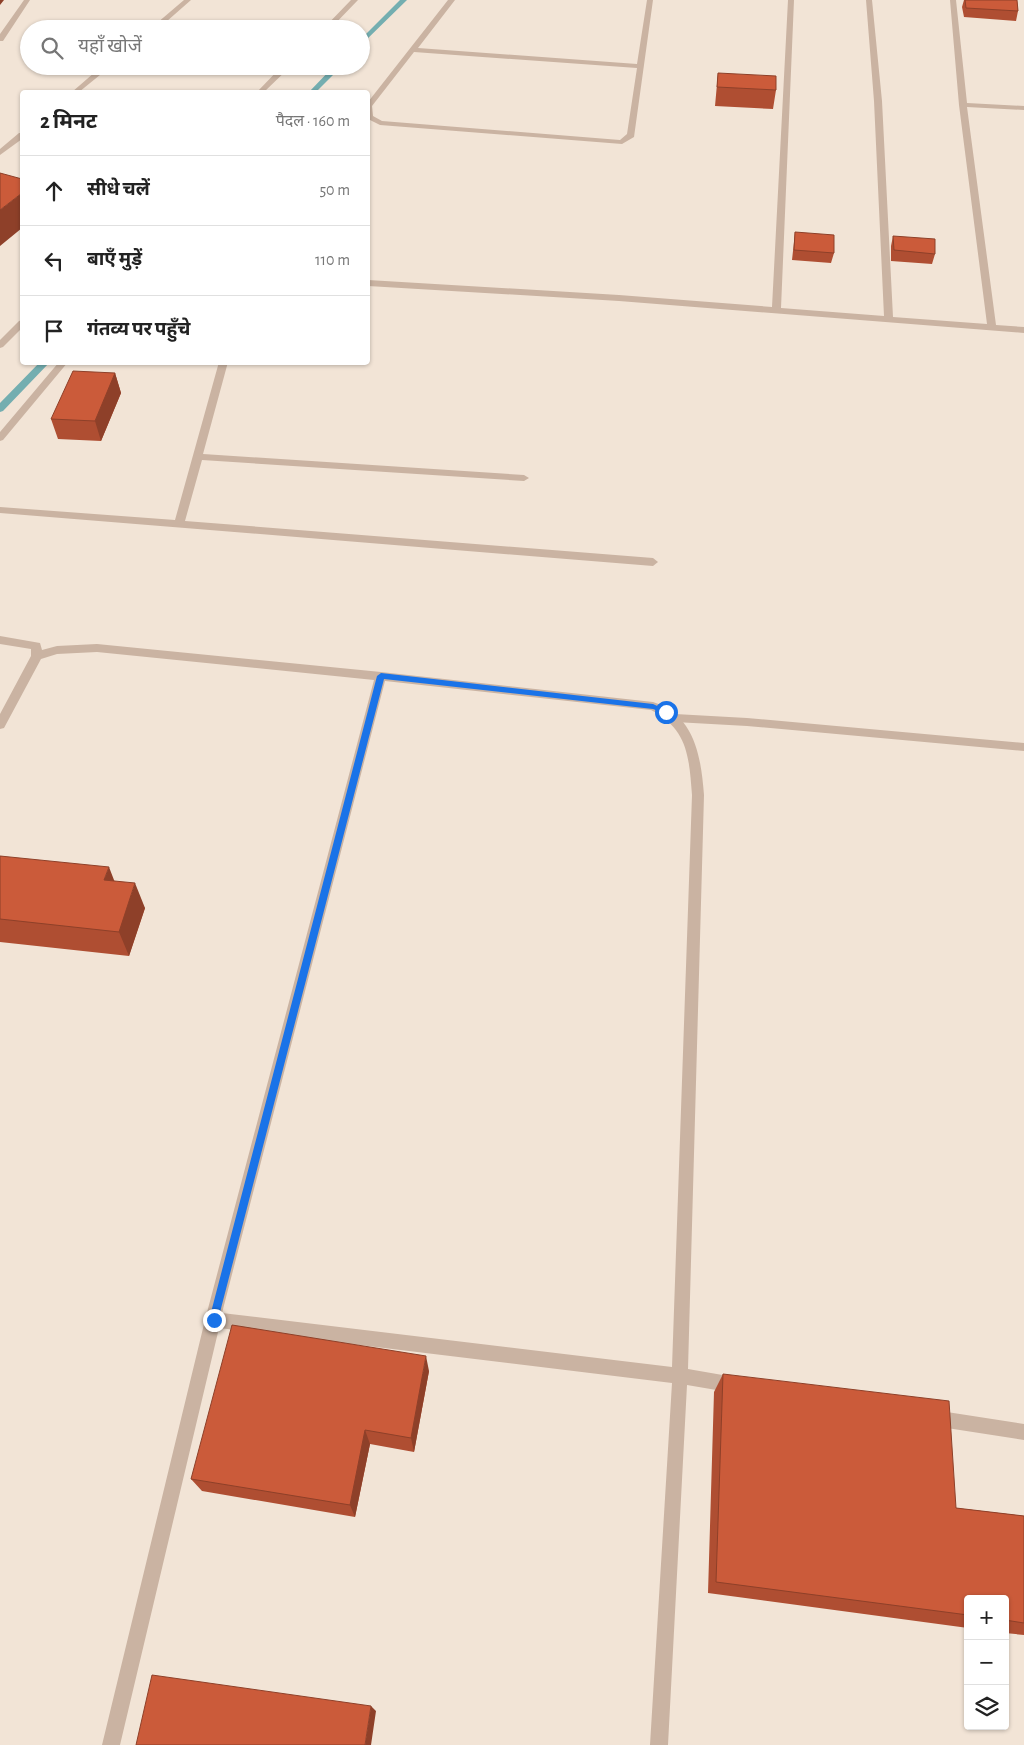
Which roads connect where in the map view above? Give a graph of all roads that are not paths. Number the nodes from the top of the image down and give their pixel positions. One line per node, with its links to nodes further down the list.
1 (26, 0): 12 (street)
2 (188, 0): 10 (street)
3 (355, 0): 11 (street)
4 (452, 0): 13 (street)
5 (642, 0): 6 (street)
6 (650, 0): 14 (street)
7 (791, 0): 26 (street)
8 (870, 0): 27 (street)
9 (953, 0): 20 (street)
10 (164, 20)
11 (335, 20)
12 (0, 39)
13 (411, 50): 14 (street); 19 (street)
14 (641, 66): 22 (street)
15 (96, 75): 17 (street)
16 (278, 75): 18 (street)
17 (77, 90)
18 (262, 90)
19 (370, 103)
20 (963, 105): 21 (street); 29 (street)
21 (1024, 108)
22 (370, 118)
23 (20, 137): 24 (street)
24 (0, 153)
25 (370, 282): 26 (street)
26 (776, 310): 27 (street)
27 (889, 319): 29 (street)
28 (20, 326): 31 (street)
29 (992, 327): 30 (street)
30 (1024, 330)
31 (0, 345)
32 (61, 365): 34 (street)
33 (223, 365): 35 (street)
34 (0, 438)
35 (197, 457): 36 (street); 38 (street)
36 (524, 478)
37 (0, 510): 38 (street)
38 (179, 524): 39 (street)
39 (653, 562)
40 (0, 640): 41 (street)
41 (37, 656): 42 (street); 44 (street)
42 (381, 676): 43 (street); 46 (street)
43 (675, 718): 45 (street); 47 (street)
44 (0, 725)
45 (1024, 747)
46 (214, 1320): 47 (street); 51 (street)
47 (680, 1376): 48 (street); 52 (street)
48 (749, 1387)
49 (916, 1415): 50 (street)
50 (1024, 1432)
51 (112, 1745)
52 (659, 1745)

